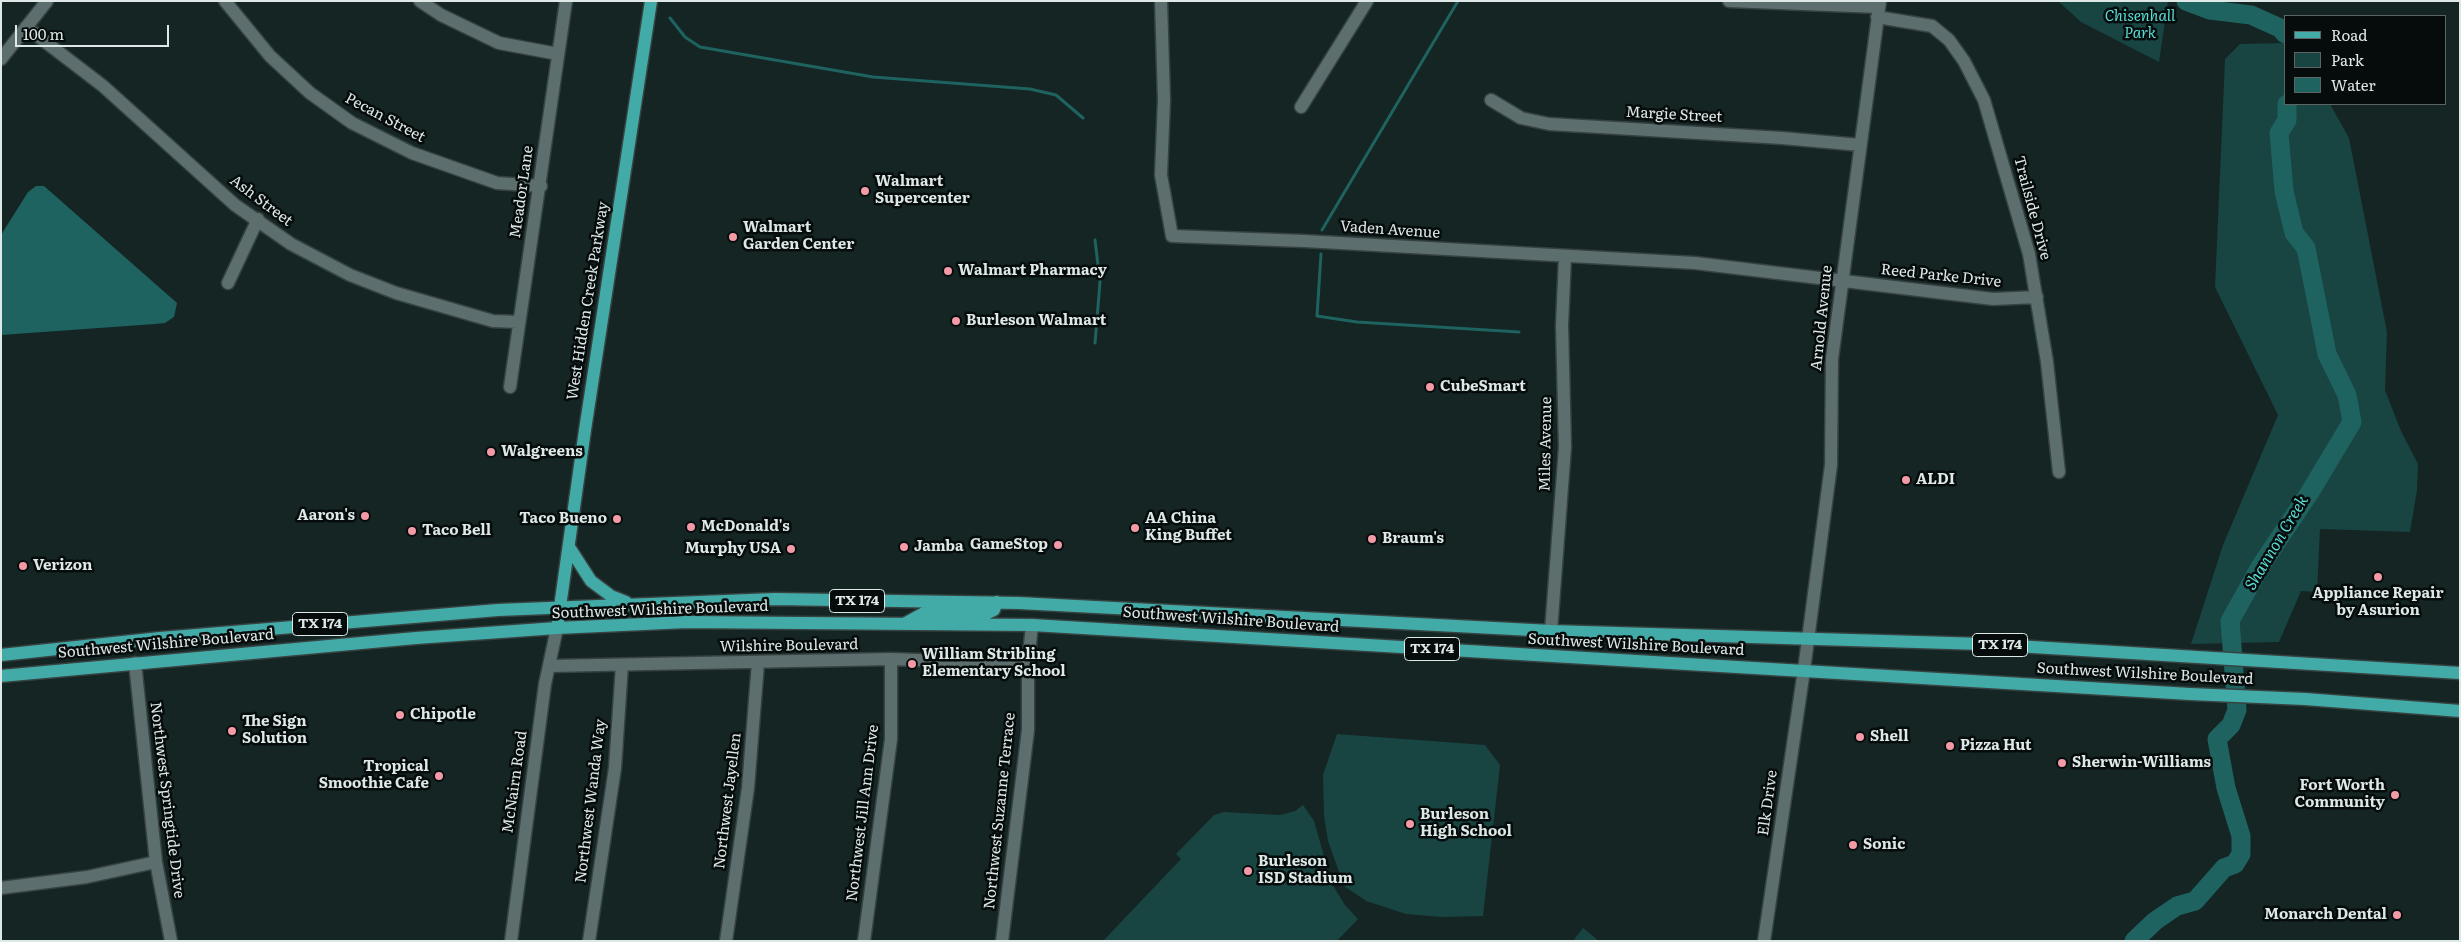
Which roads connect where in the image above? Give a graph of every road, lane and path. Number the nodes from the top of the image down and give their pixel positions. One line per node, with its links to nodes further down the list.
1 (47, 1): 10 (street)
2 (225, 1): 16 (street, Pecan Street)
3 (420, 1): 11 (street)
4 (566, 1): 11 (street, Meador Lane)
5 (651, 1): 25 (main road, West Hidden Creek Parkway)
6 (1161, 1): 18 (street, Vaden Avenue)
7 (1367, 1): 14 (street)
8 (1729, 1): 9 (street, Trailside Drive)
9 (1879, 8): 15 (street, Arnold Avenue); 21 (street, Trailside Drive)
10 (26, 27): 12 (street); 17 (street, Ash Street)
11 (558, 54): 16 (street, Meador Lane)
12 (1, 59)
13 (1491, 100): 15 (street, Margie Street)
14 (1302, 107)
15 (1860, 145): 19 (street, Arnold Avenue)
16 (541, 186): 22 (street, Meador Lane)
17 (258, 220): 20 (street); 22 (street, Ash Street)
18 (1565, 257): 19 (street, Vaden Avenue); 33 (street, Miles Avenue)
19 (1842, 280): 21 (street, Reed Parke Drive); 35 (street, Arnold Avenue)
20 (228, 283)
21 (2037, 298): 24 (street, Trailside Drive)
22 (519, 322): 23 (street, Meador Lane)
23 (510, 387)
24 (2059, 472)
25 (569, 547): 27 (main road); 28 (main road, West Hidden Creek Parkway)
26 (997, 602): 27 (main road, Southwest Wilshire Boulevard / TX 174); 29 (main road, Southwest Wilshire Boulevard / TX 174); 30 (main road)
27 (631, 604): 28 (main road, Southwest Wilshire Boulevard / TX 174)
28 (560, 606): 32 (main road, West Hidden Creek Parkway); 36 (main road, Southwest Wilshire Boulevard / TX 174)
29 (1221, 613): 33 (main road, Southwest Wilshire Boulevard / TX 174); 34 (main road)
30 (904, 624): 31 (main road, Southwest Wilshire Boulevard / TX 174); 32 (main road, Southwest Wilshire Boulevard / TX 174)
31 (1032, 626): 34 (main road, Southwest Wilshire Boulevard / TX 174); 40 (street, Northwest Suzanne Terrace)
32 (557, 628): 38 (main road, Southwest Wilshire Boulevard / TX 174); 42 (street, McNairn Road)
33 (1551, 631): 35 (main road, Southwest Wilshire Boulevard / TX 174)
34 (1220, 636): 43 (main road, Southwest Wilshire Boulevard / TX 174)
35 (1807, 638): 43 (street, Arnold Avenue); 44 (main road, Southwest Wilshire Boulevard / TX 174)
36 (1, 655)
37 (891, 659): 39 (street, Wilshire Boulevard); 40 (street, Wilshire Boulevard); 53 (street, Northwest Jill Ann Drive)
38 (135, 662): 45 (main road, Southwest Wilshire Boulevard / TX 174); 47 (street, Northwest Springtide Drive)
39 (758, 664): 41 (street, Wilshire Boulevard); 52 (street, Northwest Jayellen)
40 (1028, 664): 54 (street, Northwest Suzanne Terrace)
41 (622, 665): 42 (street, Wilshire Boulevard); 51 (street, Northwest Wanda Way)
42 (550, 666): 50 (street, McNairn Road)
43 (1804, 670): 46 (main road, Southwest Wilshire Boulevard / TX 174); 55 (street, Elk Drive)
44 (2460, 673)
45 (1, 676)
46 (2460, 711)
47 (156, 862): 48 (street); 49 (street, Northwest Springtide Drive)
48 (1, 888)
49 (171, 941)
50 (511, 941)
51 (589, 941)
52 (726, 941)
53 (864, 941)
54 (1002, 941)
55 (1764, 941)

